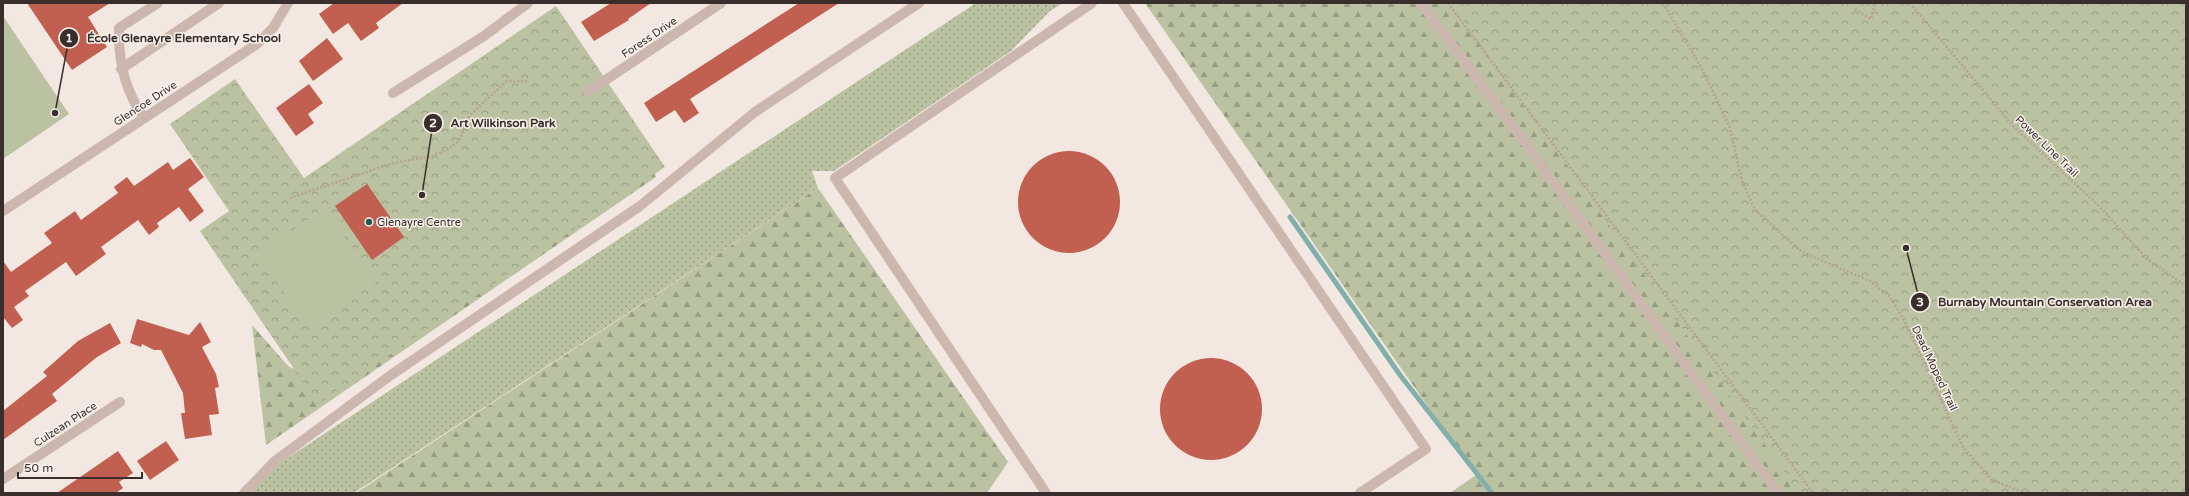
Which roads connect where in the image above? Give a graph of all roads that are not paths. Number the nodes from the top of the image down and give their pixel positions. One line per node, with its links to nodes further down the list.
1 (158, 3): 10 (street)
2 (219, 3): 10 (street)
3 (288, 3): 13 (street, Glencoe Drive)
4 (528, 3): 12 (street)
5 (721, 3): 11 (street, Foress Drive)
6 (919, 3): 17 (street)
7 (1092, 3): 18 (street)
8 (1123, 3): 19 (street)
9 (1421, 3): 20 (street)
10 (121, 68): 13 (street)
11 (589, 91)
12 (393, 93)
13 (144, 118): 14 (street, Glencoe Drive)
14 (3, 211)
15 (120, 402): 16 (street, Culzean Place)
16 (3, 479)
17 (244, 493)
18 (1046, 493)
19 (1360, 493)
20 (1778, 493)

